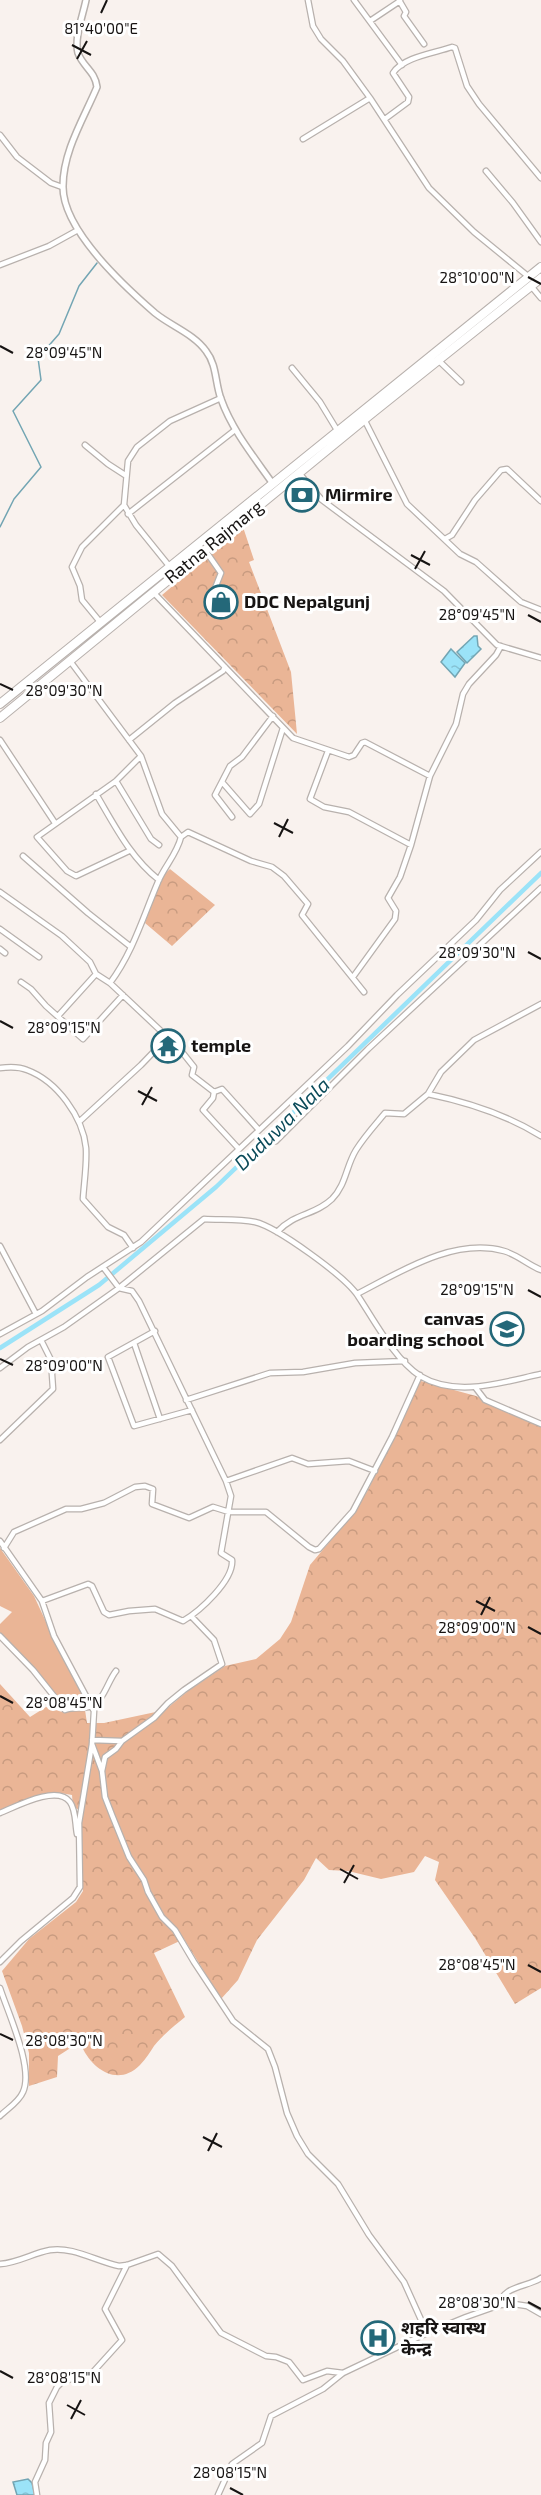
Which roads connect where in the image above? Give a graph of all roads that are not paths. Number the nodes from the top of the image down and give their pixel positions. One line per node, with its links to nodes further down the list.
1 (86, 0): 14 (street)
2 (308, 0): 8 (street)
3 (354, 0): 5 (street)
4 (400, 0): 5 (street); 6 (street)
5 (370, 21): 7 (street)
6 (424, 44)
7 (402, 65): 9 (street); 13 (street)
8 (370, 98): 9 (street); 11 (street)
9 (385, 119): 19 (street)
10 (0, 135): 14 (street)
11 (303, 140)
12 (486, 171): 16 (street)
13 (541, 178)
14 (62, 187): 15 (street)
15 (78, 230): 17 (street); 26 (street)
16 (541, 242)
17 (0, 265)
18 (541, 267): 19 (highway, Ratna Rajmarg)
19 (529, 277): 29 (highway, Ratna Rajmarg)
20 (541, 278): 21 (highway, Ratna Rajmarg)
21 (531, 286): 22 (street); 23 (highway, Ratna Rajmarg)
22 (541, 298)
23 (438, 360): 25 (street); 27 (highway, Ratna Rajmarg)
24 (292, 368): 29 (street)
25 (461, 382)
26 (220, 398): 28 (street); 32 (street)
27 (364, 419): 31 (highway, Ratna Rajmarg); 38 (street)
28 (236, 430): 33 (street); 37 (street)
29 (337, 430): 31 (highway, Ratna Rajmarg)
30 (85, 445): 32 (street)
31 (297, 469): 33 (highway, Ratna Rajmarg); 34 (highway, Ratna Rajmarg); 45 (street)
32 (125, 475): 36 (street)
33 (272, 482): 34 (street); 40 (highway, Ratna Rajmarg)
34 (278, 490): 39 (highway, Ratna Rajmarg)
35 (541, 501): 38 (street)
36 (124, 505): 37 (street); 44 (street)
37 (128, 514): 40 (street)
38 (445, 539): 43 (street)
39 (205, 550): 41 (highway, Ratna Rajmarg); 42 (street)
40 (170, 567): 44 (highway, Ratna Rajmarg)
41 (153, 592): 47 (highway, Ratna Rajmarg); 48 (street)
42 (208, 606)
43 (541, 610)
44 (101, 623): 49 (highway, Ratna Rajmarg)
45 (501, 646): 46 (street); 57 (street)
46 (541, 658)
47 (70, 661): 51 (highway, Ratna Rajmarg); 54 (street)
48 (225, 666): 50 (street); 54 (street)
49 (0, 704)
50 (273, 716): 52 (street); 59 (street)
51 (0, 718)
52 (283, 728): 55 (street); 59 (street)
53 (0, 740): 62 (street)
54 (129, 740): 56 (street)
55 (328, 751): 57 (street); 65 (street)
56 (141, 756): 58 (street); 63 (street)
57 (430, 776): 65 (street)
58 (116, 780): 60 (street); 64 (street)
59 (222, 782): 61 (street)
60 (96, 794): 62 (street); 66 (street)
61 (232, 817)
62 (55, 823): 66 (street)
63 (181, 837): 69 (street); 76 (street)
64 (159, 845)
65 (411, 845): 76 (street)
66 (129, 851): 69 (street)
67 (541, 852): 88 (street)
68 (23, 856): 73 (street)
69 (159, 880): 73 (street)
70 (541, 888): 90 (street)
71 (0, 892): 75 (street)
72 (0, 929): 74 (street)
73 (131, 947): 78 (street)
74 (39, 957)
75 (96, 974): 78 (street); 82 (street)
76 (353, 977): 79 (street)
77 (21, 982): 82 (street)
78 (110, 983): 80 (street)
79 (364, 992)
80 (123, 995): 82 (street); 83 (street)
81 (541, 1004): 86 (street)
82 (58, 1016)
83 (168, 1037): 85 (street); 87 (street)
84 (0, 1068): 87 (street)
85 (214, 1092): 88 (street); 91 (street)
86 (428, 1094): 89 (street); 92 (street)
87 (80, 1121): 94 (street)
88 (259, 1130): 91 (street)
89 (541, 1136)
90 (276, 1141)
91 (239, 1149): 94 (street)
92 (277, 1232): 97 (street); 98 (street)
93 (0, 1246): 99 (street)
94 (133, 1248): 95 (street)
95 (103, 1268): 97 (street); 99 (street)
96 (541, 1270): 98 (street)
97 (119, 1288): 100 (street); 102 (street)
98 (357, 1294): 104 (street)
99 (36, 1314): 101 (street)
100 (155, 1331): 103 (street); 109 (street)
101 (0, 1334)
102 (41, 1340): 105 (street); 113 (street)
103 (134, 1343): 111 (street); 111 (street)
104 (405, 1361): 107 (street); 109 (street)
105 (0, 1368)
106 (541, 1374): 108 (street)
107 (420, 1375): 108 (street); 114 (street)
108 (475, 1387): 112 (street)
109 (186, 1400): 110 (street)
110 (192, 1410): 111 (street); 115 (street)
111 (160, 1419)
112 (541, 1424)
113 (0, 1440)
114 (375, 1470): 115 (street); 116 (street)
115 (226, 1481): 116 (street)
116 (229, 1512): 118 (street); 120 (street)
117 (0, 1541): 118 (street)
118 (4, 1548): 119 (street)
119 (42, 1600): 120 (street); 123 (street)
120 (191, 1616): 124 (street)
121 (0, 1636): 123 (street)
122 (116, 1671): 123 (street)
123 (92, 1706): 125 (street)
124 (122, 1741): 125 (street); 126 (street)
125 (92, 1742): 126 (street); 128 (street)
126 (102, 1771): 137 (street)
127 (0, 1813): 128 (street)
128 (79, 1847): 129 (street)
129 (0, 1962)
130 (0, 1988): 131 (street)
131 (0, 2116)
132 (0, 2264): 133 (street)
133 (127, 2265): 138 (street); 139 (street)
134 (541, 2277): 135 (street)
135 (500, 2305): 136 (street); 137 (street)
136 (541, 2314)
137 (427, 2333): 138 (street)
138 (343, 2373): 140 (street)
139 (37, 2495)
140 (218, 2495)

